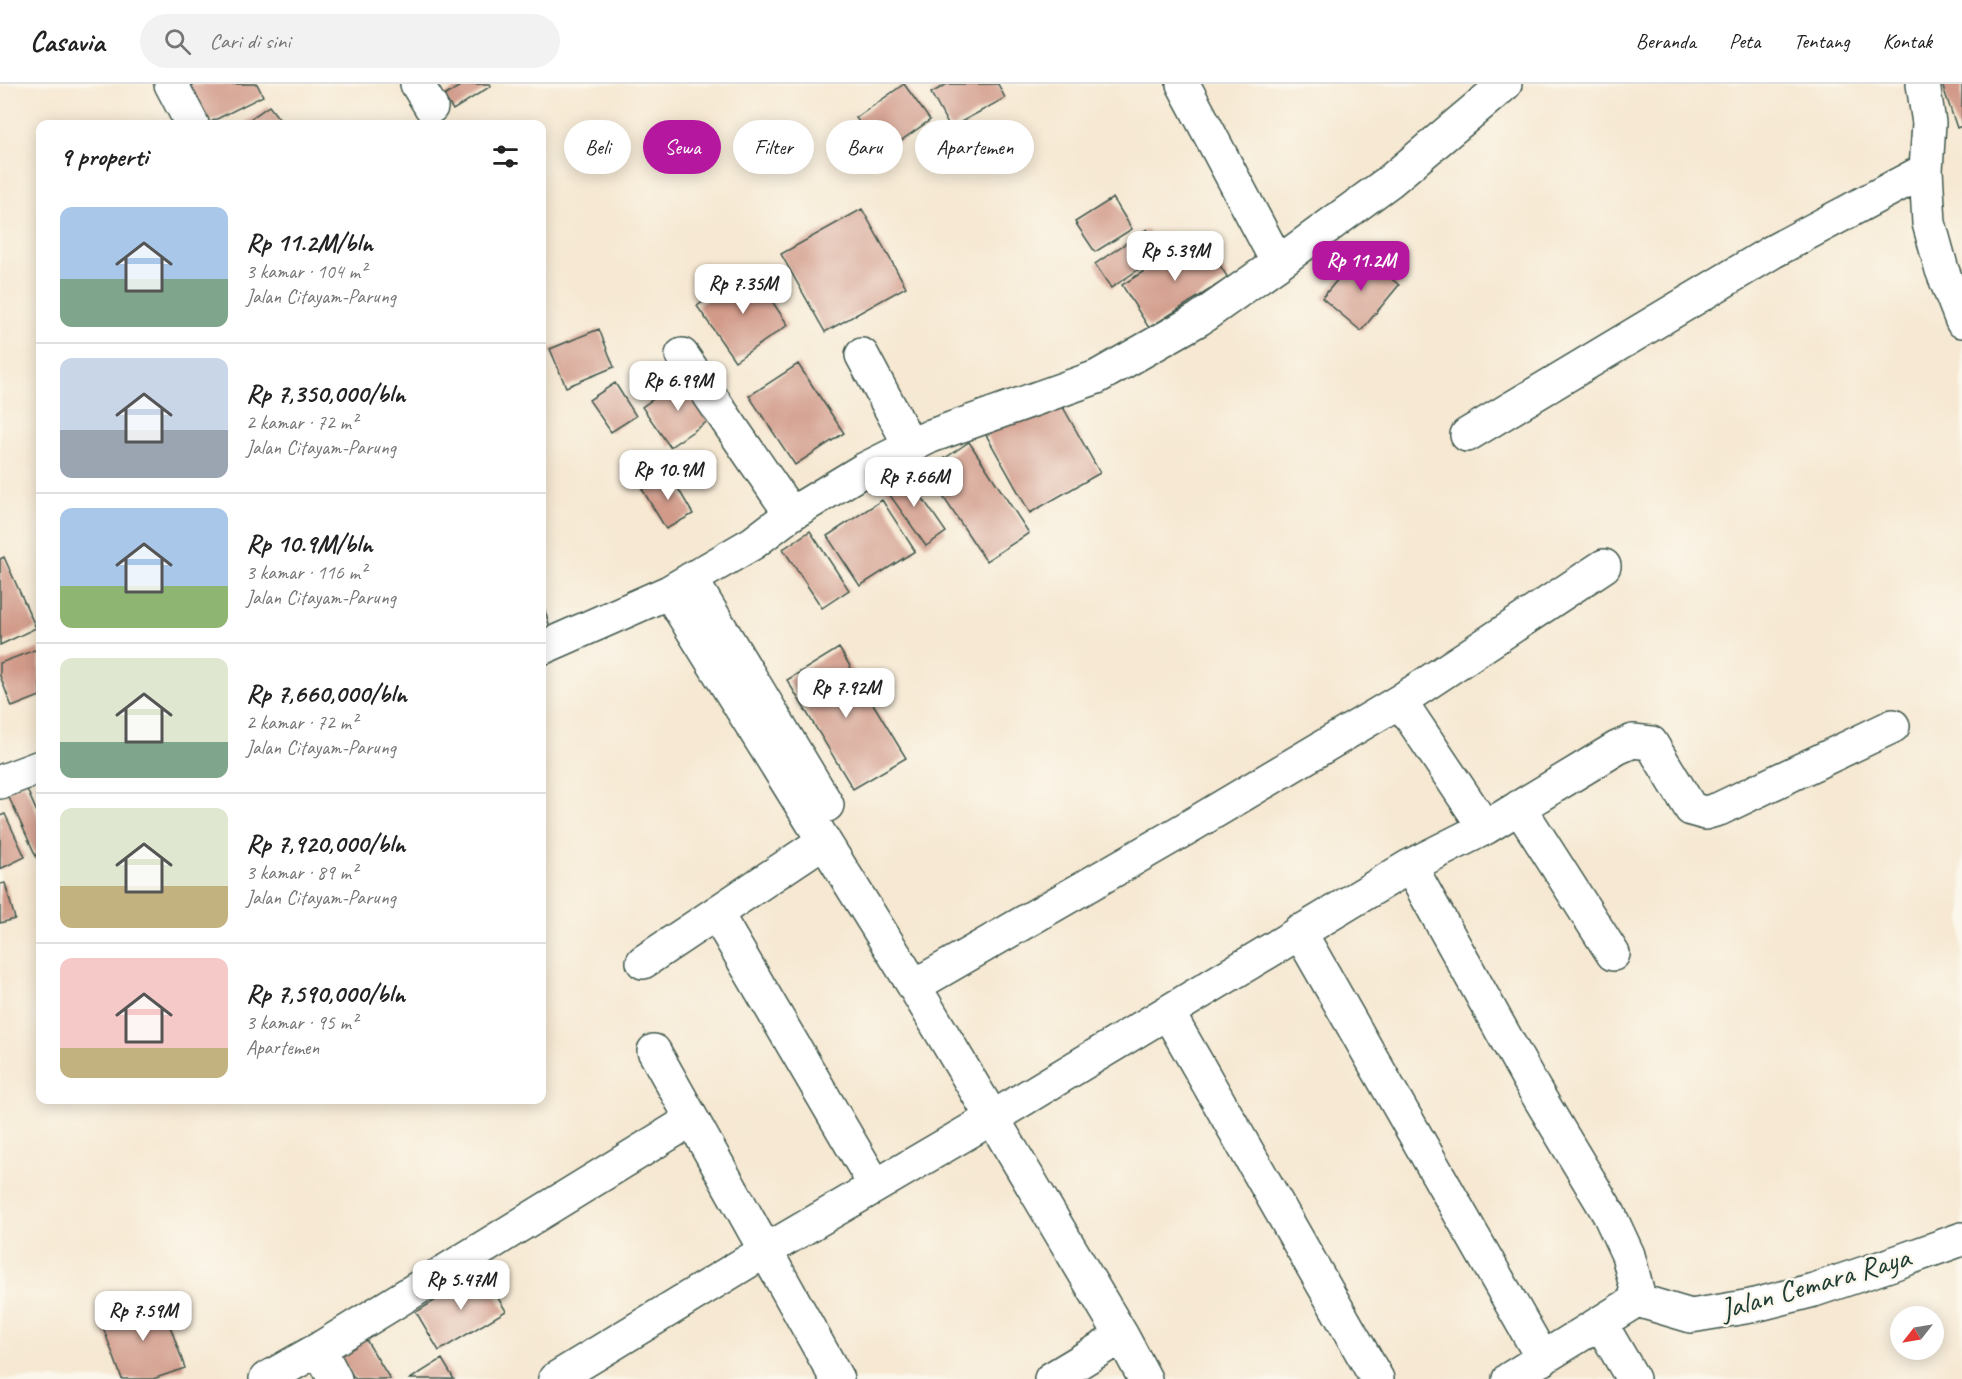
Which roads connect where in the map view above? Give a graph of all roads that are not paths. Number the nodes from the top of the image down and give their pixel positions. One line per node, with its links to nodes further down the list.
1 (171, 84): 5 (street)
2 (1183, 84): 7 (street)
3 (1505, 84): 7 (street)
4 (1923, 84): 6 (street)
5 (190, 120)
6 (1926, 170): 8 (street); 11 (street)
7 (1278, 263): 12 (street)
8 (1962, 321)
9 (682, 355): 13 (street)
10 (862, 356): 12 (street)
11 (1467, 435)
12 (911, 447): 13 (street)
13 (790, 514): 15 (street)
14 (1604, 566): 17 (street)
15 (680, 585): 16 (street); 23 (street); 25 (street)
16 (546, 646)
17 (1400, 701): 22 (street); 30 (street)
18 (1893, 726): 21 (street)
19 (36, 768): 20 (street)
20 (0, 782)
21 (1519, 807): 22 (street); 28 (street)
22 (1485, 828): 24 (street)
23 (824, 841): 25 (street); 26 (street)
24 (1410, 866): 27 (street); 38 (street)
25 (846, 878): 30 (street)
26 (716, 913): 29 (street); 35 (street)
27 (1299, 931): 31 (street); 42 (street)
28 (1612, 954)
29 (643, 962)
30 (914, 986): 33 (street)
31 (1168, 1013): 33 (street); 49 (street)
32 (654, 1052): 34 (street)
33 (992, 1118): 35 (street); 40 (street)
34 (691, 1119): 37 (street); 41 (street)
35 (875, 1185): 37 (street)
36 (1962, 1239): 38 (street, Jalan Cemara Raya)
37 (765, 1251): 43 (street); 46 (street)
38 (1638, 1300): 39 (street)
39 (1601, 1324): 42 (street); 51 (street)
40 (1122, 1336): 47 (street); 48 (street)
41 (319, 1349): 44 (street); 45 (street)
42 (1543, 1359): 50 (street)
43 (561, 1377)
44 (266, 1379)
45 (334, 1379)
46 (837, 1379)
47 (1051, 1379)
48 (1145, 1379)
49 (1377, 1379)
50 (1509, 1379)
51 (1633, 1379)

